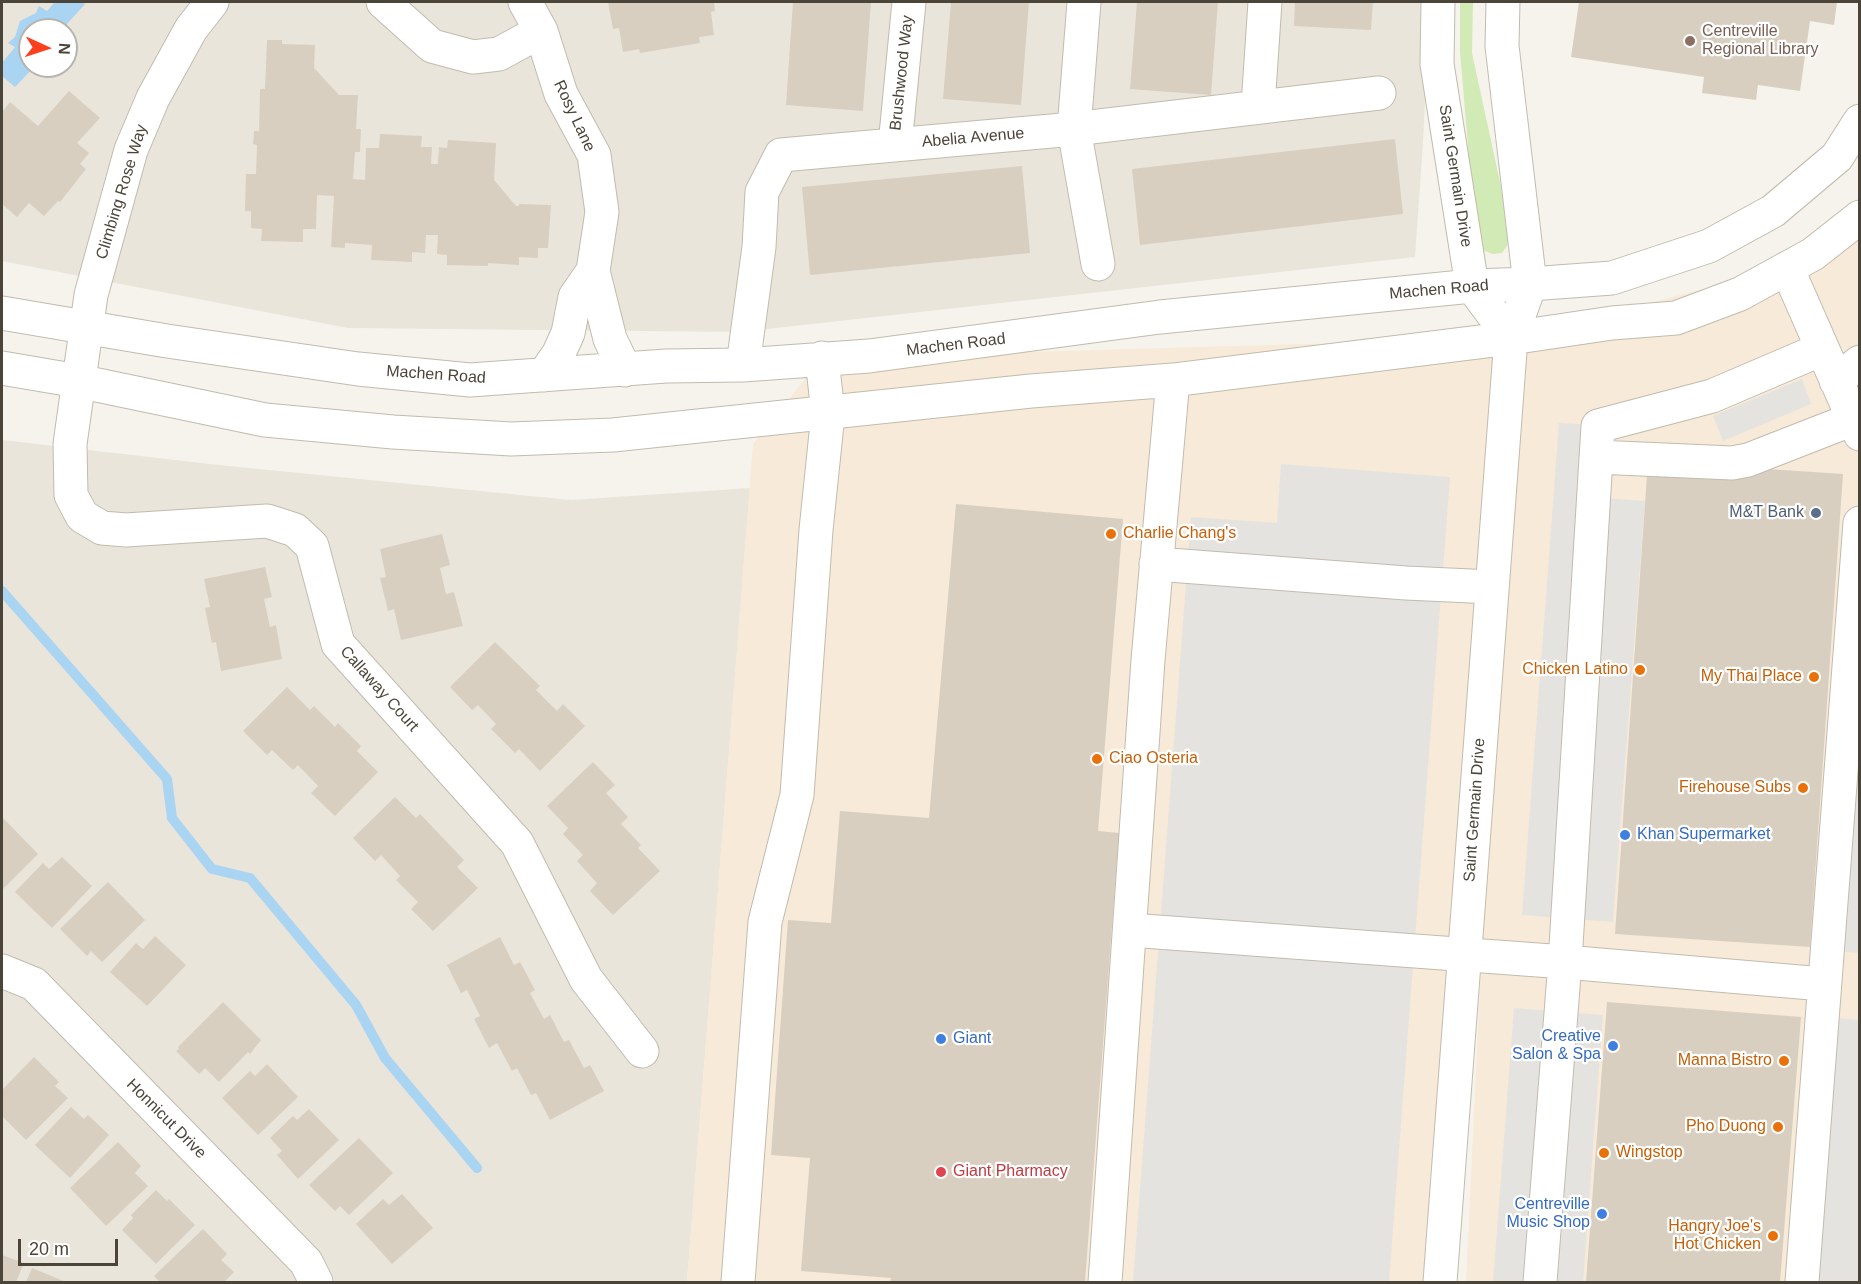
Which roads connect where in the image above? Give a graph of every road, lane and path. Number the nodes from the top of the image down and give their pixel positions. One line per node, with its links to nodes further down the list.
1 (212, 2): 22 (street, Climbing Rose Way)
2 (383, 2): 9 (street)
3 (525, 2): 9 (street, Rosy Lane)
4 (909, 2): 14 (street, Brushwood Way)
5 (1084, 2): 13 (street)
6 (1265, 2): 11 (street)
7 (1438, 2): 20 (street, Saint Germain Drive)
8 (1503, 2): 19 (street, Saint Germain Drive)
9 (541, 31): 18 (street, Rosy Lane)
10 (1379, 93): 11 (street, Abelia Avenue)
11 (1257, 106): 13 (street, Abelia Avenue)
12 (1860, 121): 19 (street, Machen Road)
13 (1074, 129): 14 (street, Abelia Avenue); 16 (street)
14 (895, 145): 26 (street, Abelia Avenue)
15 (1860, 217): 17 (street)
16 (1098, 264)
17 (1787, 268): 23 (street); 24 (street)
18 (593, 272): 28 (street, Rosy Lane); 30 (street, Rosy Lane)
19 (1530, 284): 20 (street, Machen Road); 23 (street, Saint Germain Drive)
20 (1472, 286): 23 (street, Saint Germain Drive); 25 (street, Machen Road)
21 (2, 313): 22 (street, Machen Road)
22 (86, 327): 30 (street, Machen Road); 32 (street, Callaway Court)
23 (1511, 338): 31 (street); 38 (street, Saint Germain Drive)
24 (1822, 349): 29 (street); 35 (street)
25 (822, 358): 26 (street, Machen Road); 33 (street)
26 (743, 365): 28 (street, Machen Road)
27 (2, 368): 32 (street)
28 (626, 370): 30 (street, Machen Road)
29 (1848, 372): 34 (street)
30 (544, 375)
31 (1173, 380): 33 (street); 37 (street)
32 (78, 381): 33 (street); 44 (street, Callaway Court)
33 (828, 414): 46 (street)
34 (1856, 427): 35 (street)
35 (1596, 457): 41 (street)
36 (1860, 523): 43 (street)
37 (1156, 564): 38 (street); 39 (street)
38 (1492, 587): 40 (street, Saint Germain Drive)
39 (1130, 930): 40 (street); 47 (street)
40 (1465, 954): 41 (street); 48 (street, Saint Germain Drive)
41 (1565, 962): 43 (street); 49 (street)
42 (2, 971): 45 (street, Honnicut Drive)
43 (1823, 984): 50 (street)
44 (642, 1051)
45 (316, 1282)
46 (738, 1282)
47 (1105, 1282)
48 (1440, 1282)
49 (1540, 1282)
50 (1802, 1282)

